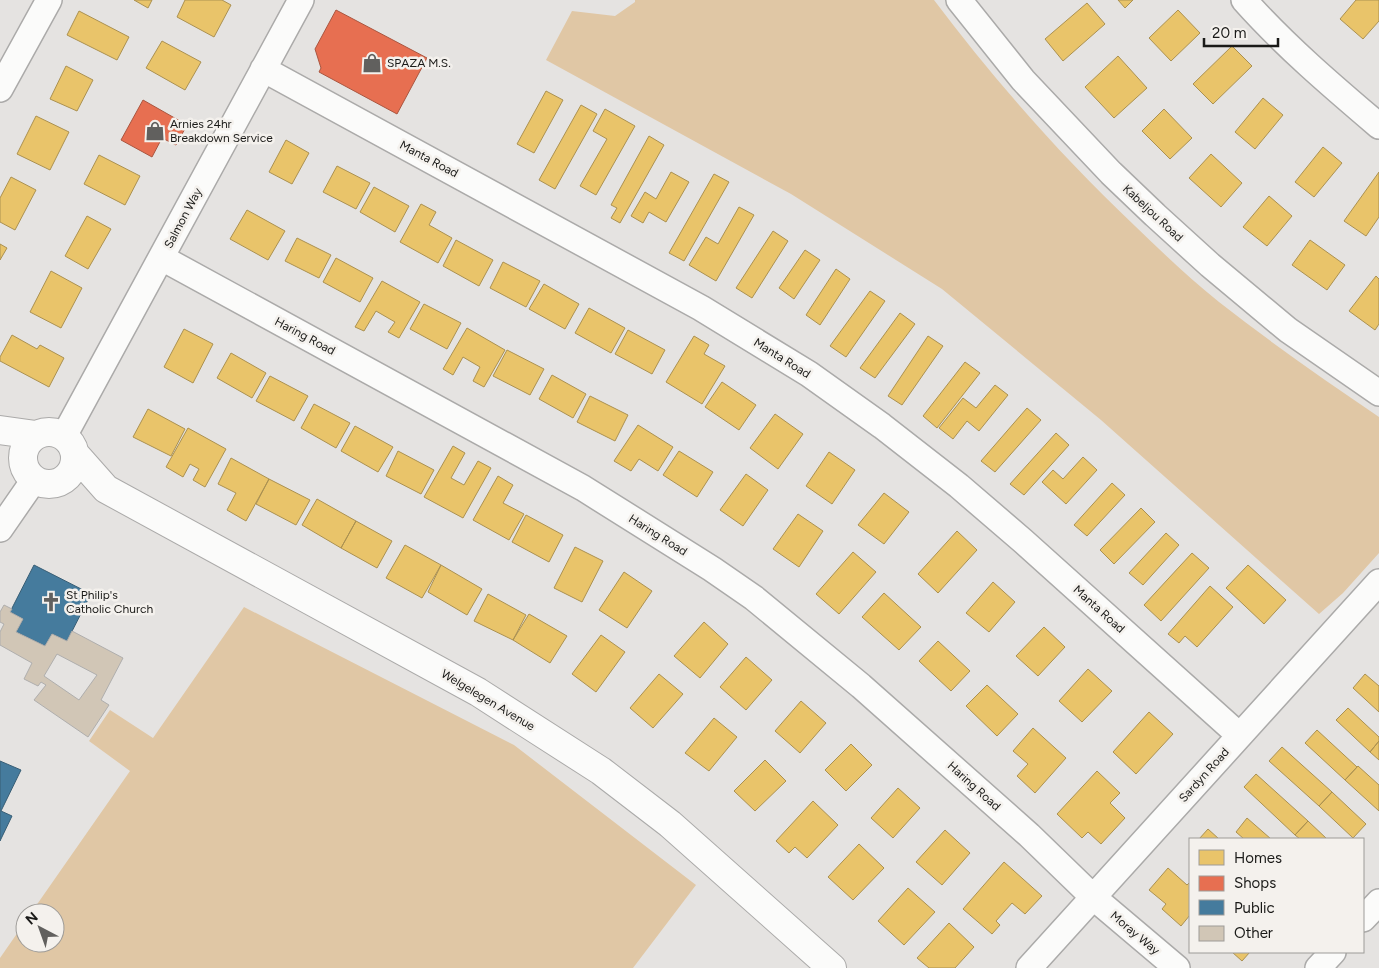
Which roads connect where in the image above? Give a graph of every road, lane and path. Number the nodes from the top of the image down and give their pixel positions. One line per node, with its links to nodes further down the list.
1 (49, 0): 6 (street)
2 (301, 0): 5 (street, Salmon Way)
3 (958, 0): 9 (street, Kabeljou Road)
4 (1244, 0): 7 (street)
5 (263, 69): 8 (street, Salmon Way); 18 (street, Manta Road)
6 (0, 89)
7 (1379, 126)
8 (162, 258): 13 (street, Salmon Way); 19 (street, Haring Road)
9 (1379, 394)
10 (0, 430): 11 (street)
11 (36, 435): 13 (street); 14 (street)
12 (0, 436): 14 (street)
13 (70, 445): 14 (street); 15 (street, Welgelegen Avenue)
14 (39, 474): 15 (street, Welgelegen Avenue); 16 (street)
15 (106, 489): 23 (street, Welgelegen Avenue)
16 (0, 529)
17 (1379, 582): 18 (street, Sardyn Road)
18 (1239, 735): 19 (street, Sardyn Road)
19 (1093, 897): 24 (street, Sardyn Road); 25 (street, Moray Way)
20 (1379, 902): 21 (street)
21 (1364, 918)
22 (1332, 953): 26 (street)
23 (832, 968)
24 (1029, 968)
25 (1177, 968)
26 (1318, 968)

